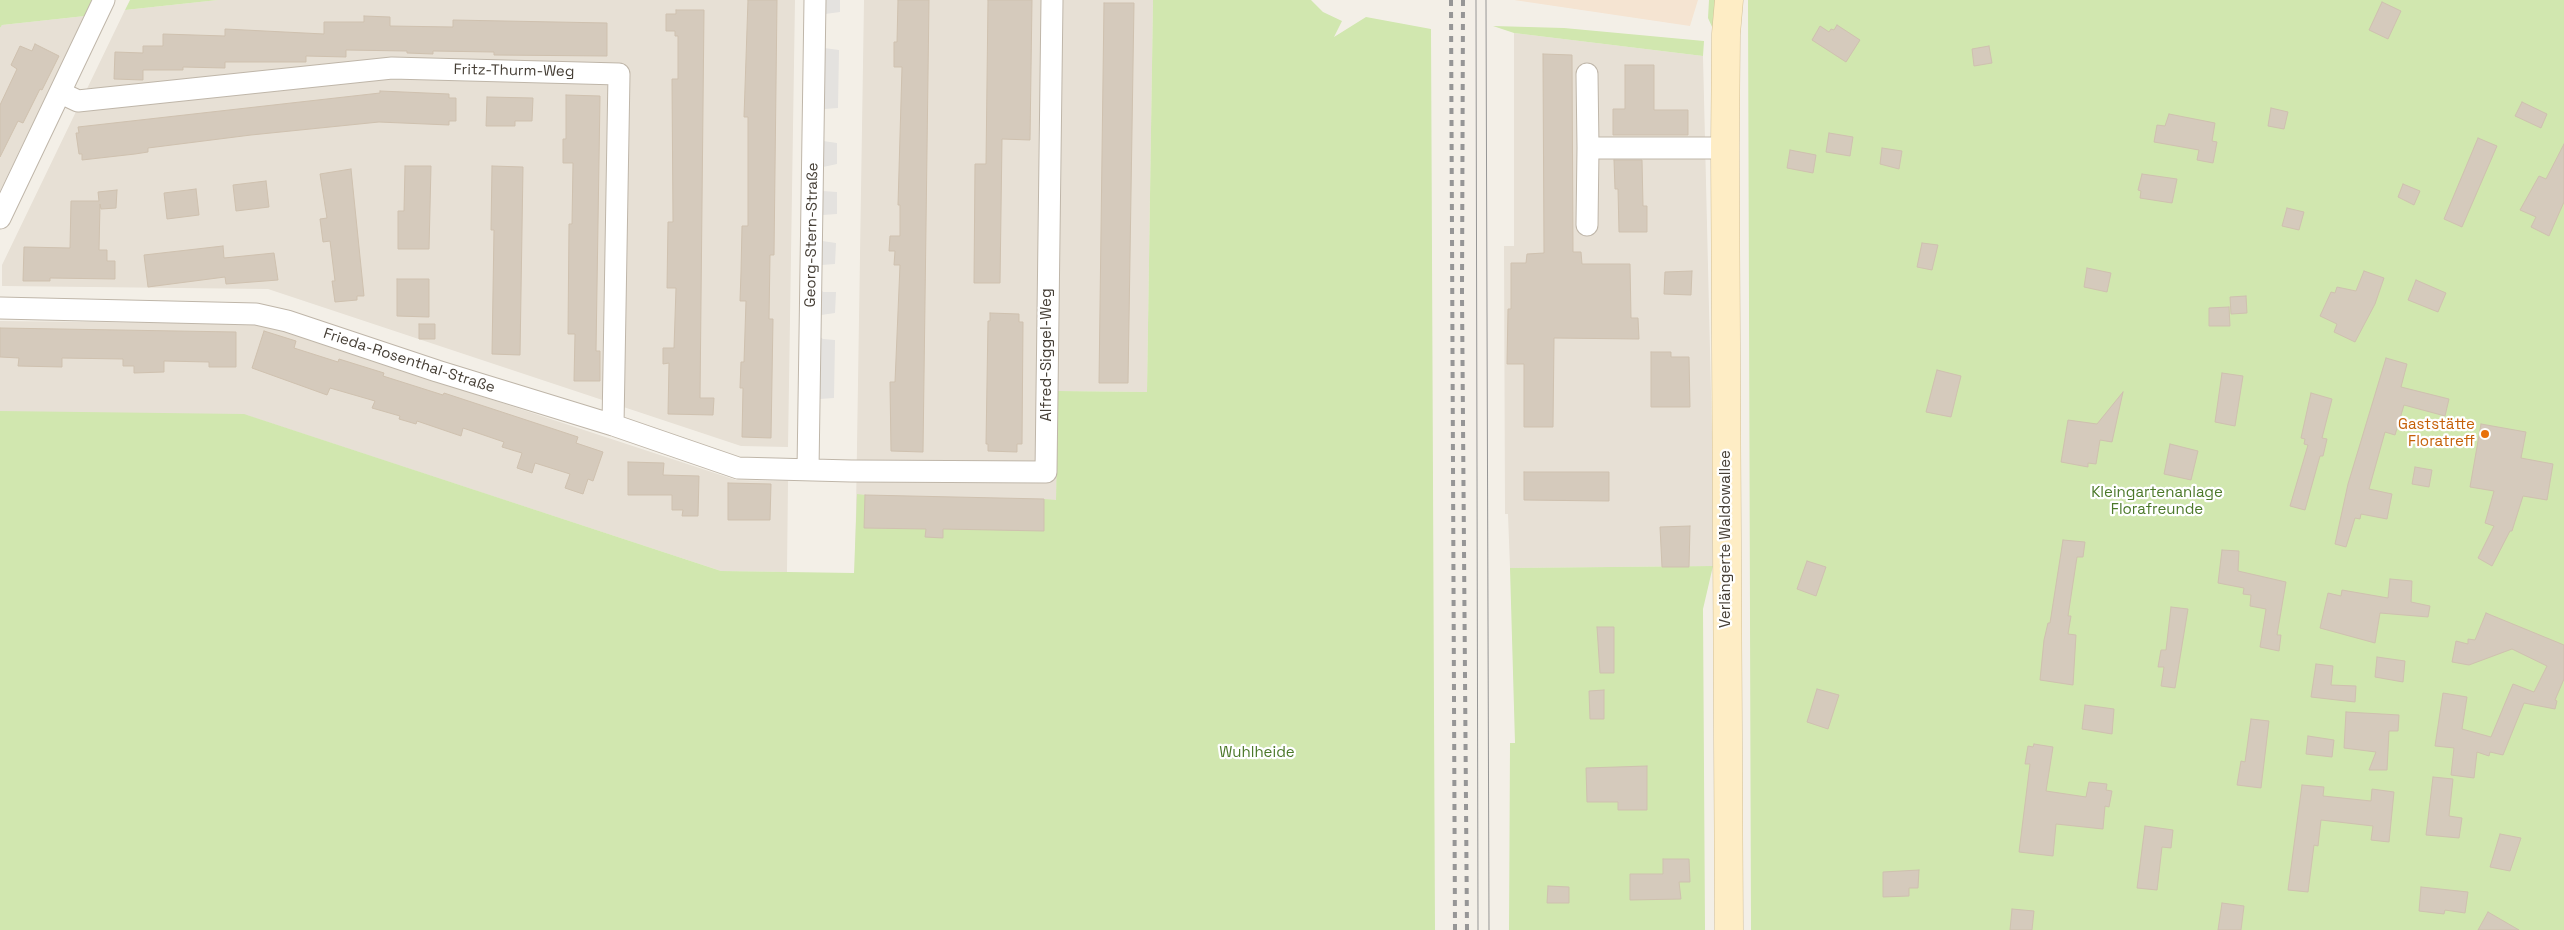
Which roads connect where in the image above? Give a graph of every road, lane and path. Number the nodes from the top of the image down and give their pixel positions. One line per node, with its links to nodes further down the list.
1 (104, 0): 6 (street)
2 (815, 0): 13 (street, Georg-Stern-Straße)
3 (1052, 0): 13 (street, Alfred-Siggel-Weg)
4 (1729, 0): 8 (street, Verlängerte Waldowallee)
5 (1588, 74): 7 (street)
6 (61, 92): 9 (street); 12 (street, Fritz-Thurm-Weg)
7 (1588, 148): 8 (street); 10 (street)
8 (1725, 148): 14 (street, Verlängerte Waldowallee)
9 (0, 218)
10 (1587, 225)
11 (0, 308): 12 (street, Frieda-Rosenthal-Straße)
12 (613, 425): 13 (street, Frieda-Rosenthal-Straße)
13 (808, 470)
14 (1729, 930)

